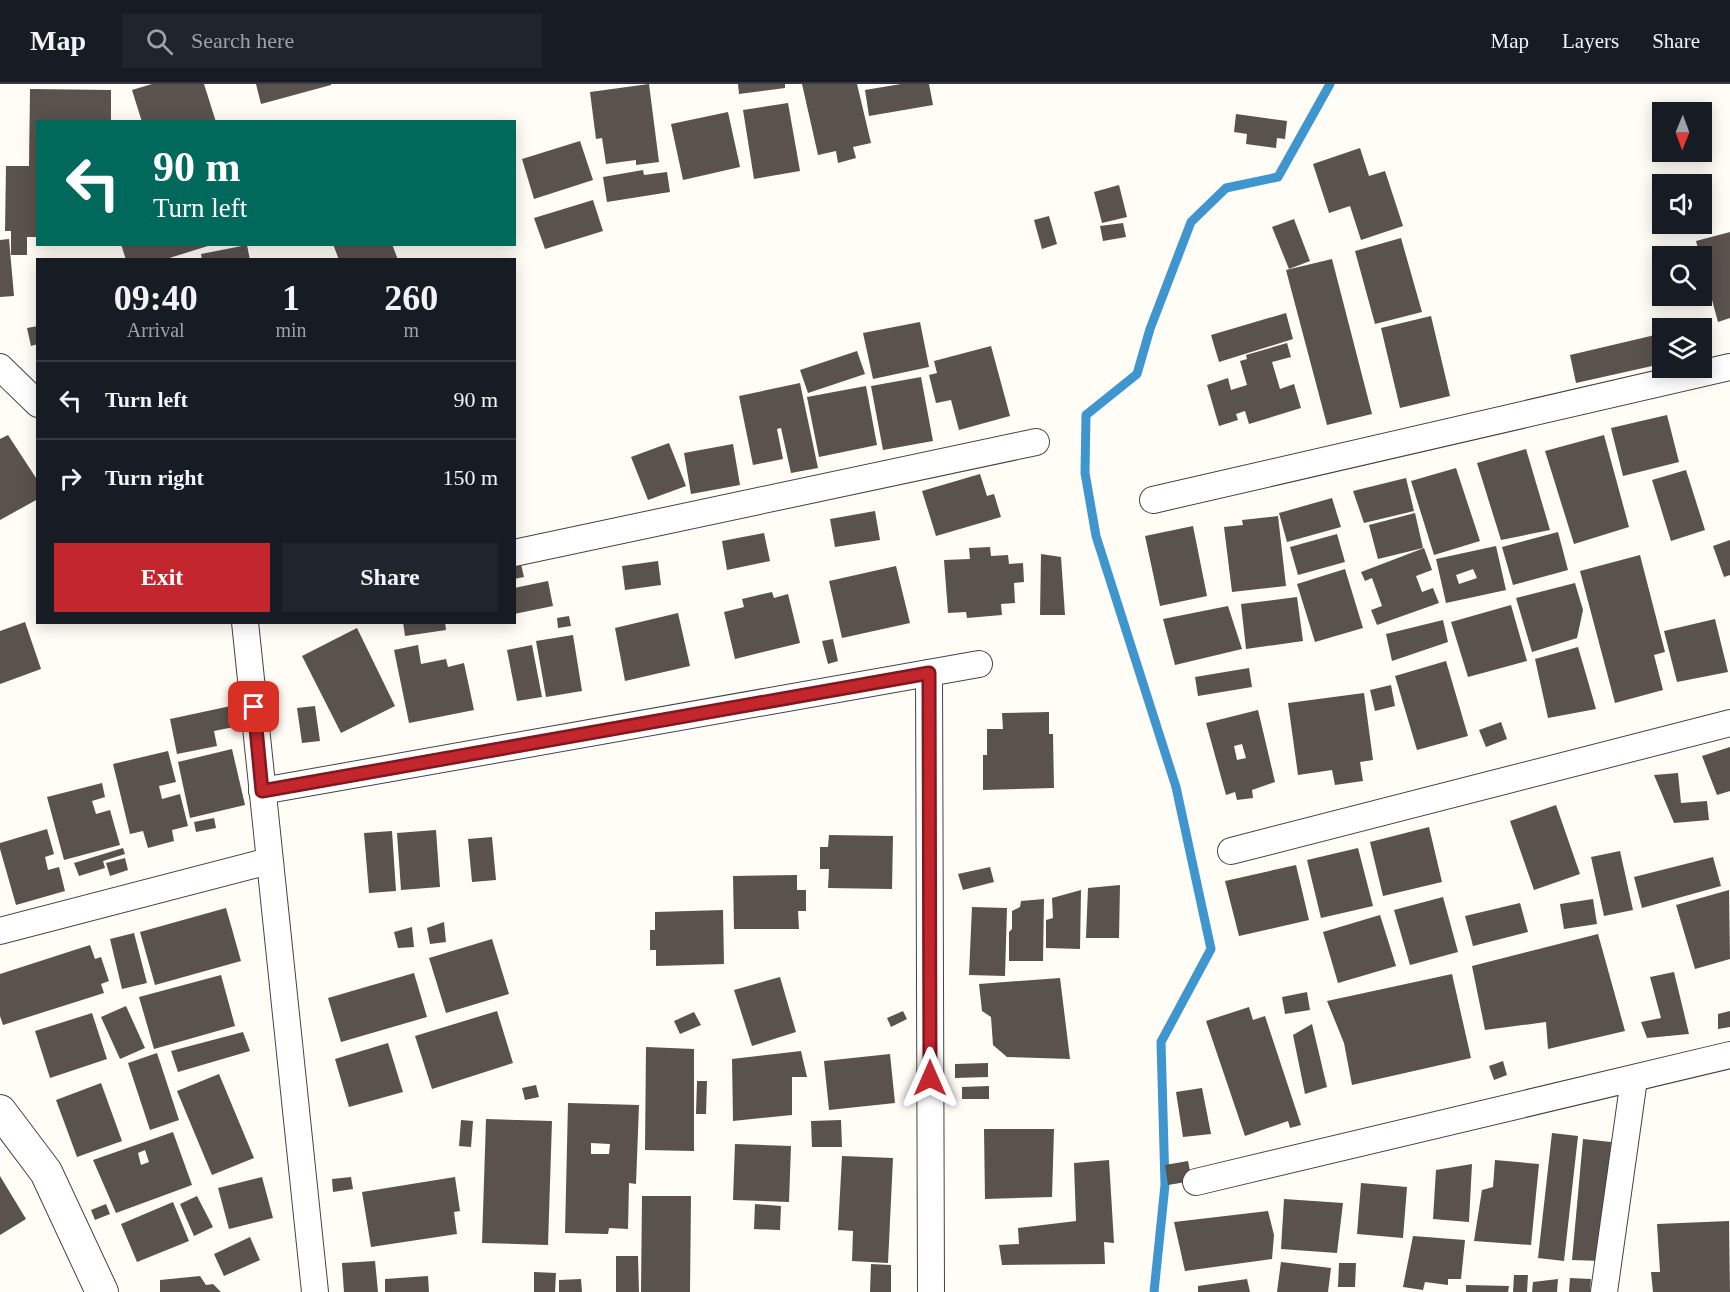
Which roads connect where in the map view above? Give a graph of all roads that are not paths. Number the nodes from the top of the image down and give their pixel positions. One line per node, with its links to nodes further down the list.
1 (0, 367): 3 (street)
2 (1730, 367): 5 (street)
3 (36, 402)
4 (1036, 442): 6 (street)
5 (1153, 500)
6 (516, 553)
7 (245, 624): 11 (street)
8 (979, 664): 9 (street)
9 (929, 673): 11 (street); 21 (street)
10 (1730, 723): 12 (street)
11 (262, 791): 13 (street)
12 (1231, 851)
13 (269, 861): 14 (street); 20 (street)
14 (0, 931)
15 (1730, 1055): 16 (street)
16 (1634, 1079): 18 (street); 22 (street)
17 (0, 1111): 19 (street)
18 (1196, 1182)
19 (102, 1292)
20 (315, 1292)
21 (931, 1292)
22 (1604, 1292)

